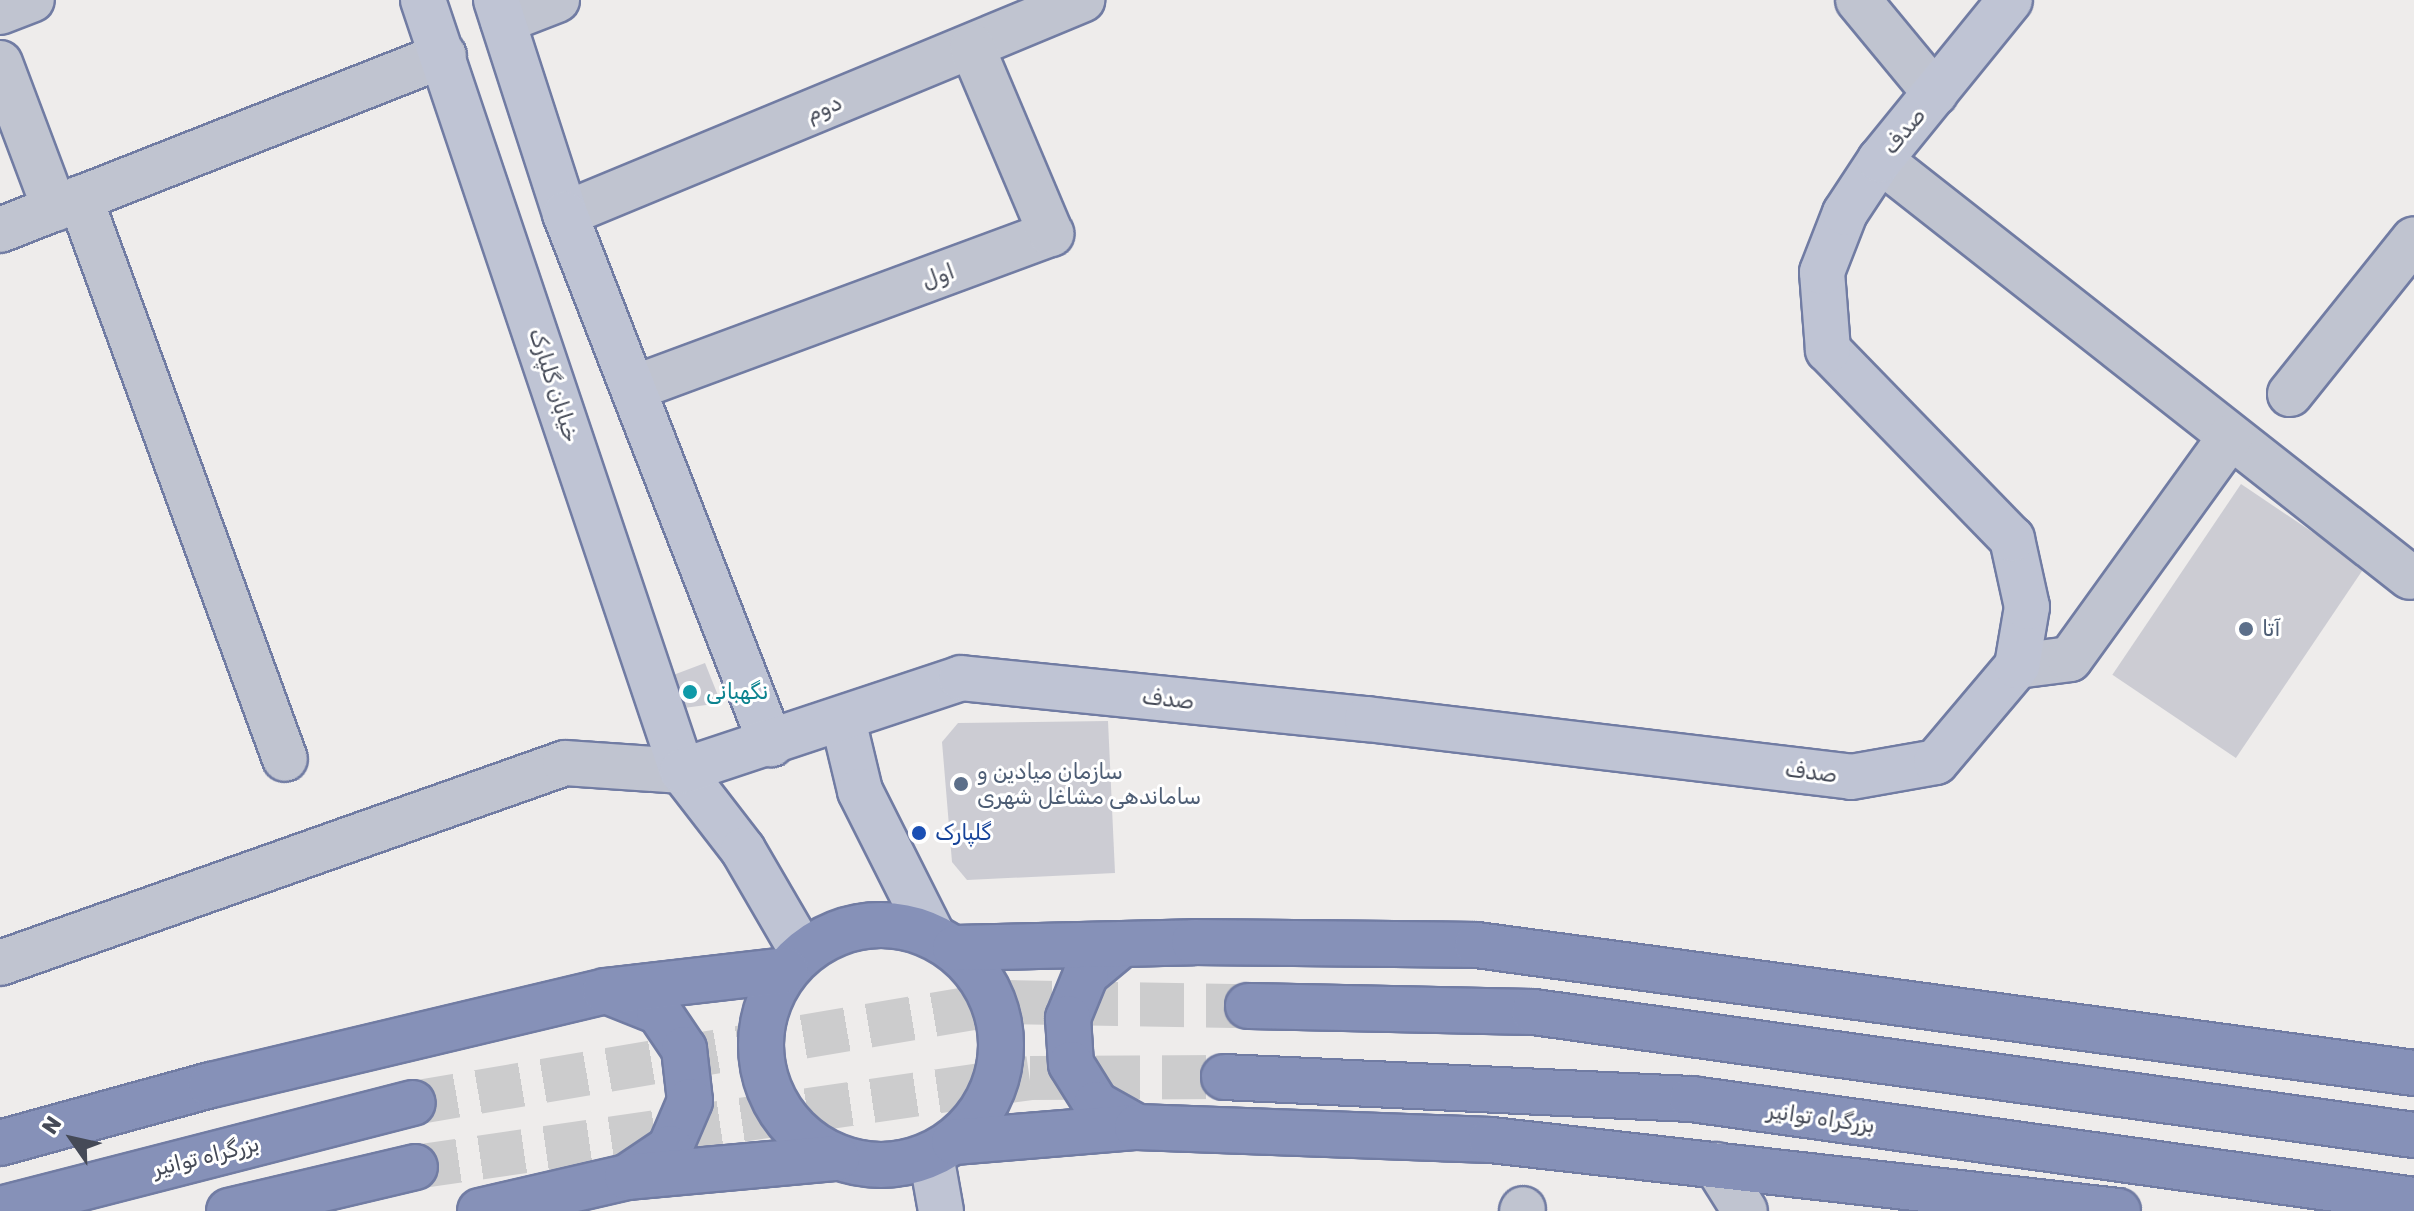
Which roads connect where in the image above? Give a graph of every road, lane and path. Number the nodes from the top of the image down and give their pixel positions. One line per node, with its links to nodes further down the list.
1 (32, 0): 8 (street)
2 (423, 0): 10 (main road, خیابان گلپارک)
3 (557, 0): 7 (street)
4 (1082, 0): 9 (street, دوم)
5 (1858, 0): 12 (street)
6 (2010, 0): 12 (main road, صدف)
7 (499, 10): 15 (main road)
8 (0, 12)
9 (972, 47): 15 (street, دوم); 18 (street, اول)
10 (444, 55): 14 (street); 26 (main road, خیابان گلپارک)
11 (0, 63): 14 (street)
12 (1935, 93): 13 (main road, صدف)
13 (1880, 160): 20 (street); 22 (main road, صدف)
14 (68, 204): 16 (street); 25 (street)
15 (565, 214): 18 (main road)
16 (0, 230)
17 (2414, 239): 19 (street)
18 (634, 388): 24 (main road)
19 (2290, 394)
20 (2230, 437): 21 (street); 22 (street)
21 (2410, 577)
22 (2017, 666): 23 (main road, صدف)
23 (843, 720): 24 (main road, صدف); 27 (main road)
24 (771, 744): 26 (main road, صدف)
25 (285, 759)
26 (682, 771): 29 (main road, خیابان گلپارک); 30 (street)
27 (943, 941): 28 (highway); 29 (highway); 39 (highway)
28 (1122, 944): 33 (highway); 36 (highway)
29 (794, 962): 31 (highway); 40 (highway)
30 (0, 963)
31 (605, 991): 38 (highway); 43 (highway)
32 (1248, 1006): 37 (highway)
33 (2414, 1073)
34 (1224, 1077): 44 (highway, بزرگراه توانیر)
35 (413, 1103): 45 (highway, بزرگراه توانیر)
36 (1137, 1127): 39 (highway); 41 (highway)
37 (2414, 1135)
38 (0, 1143)
39 (943, 1148): 40 (highway); 48 (main road)
40 (837, 1158): 43 (highway)
41 (1716, 1165): 49 (street); 50 (highway)
42 (415, 1167): 46 (highway)
43 (627, 1177): 47 (highway)
44 (2414, 1200)
45 (0, 1209)
46 (229, 1211)
47 (480, 1211)
48 (941, 1211)
49 (1745, 1211)
50 (2118, 1211)

